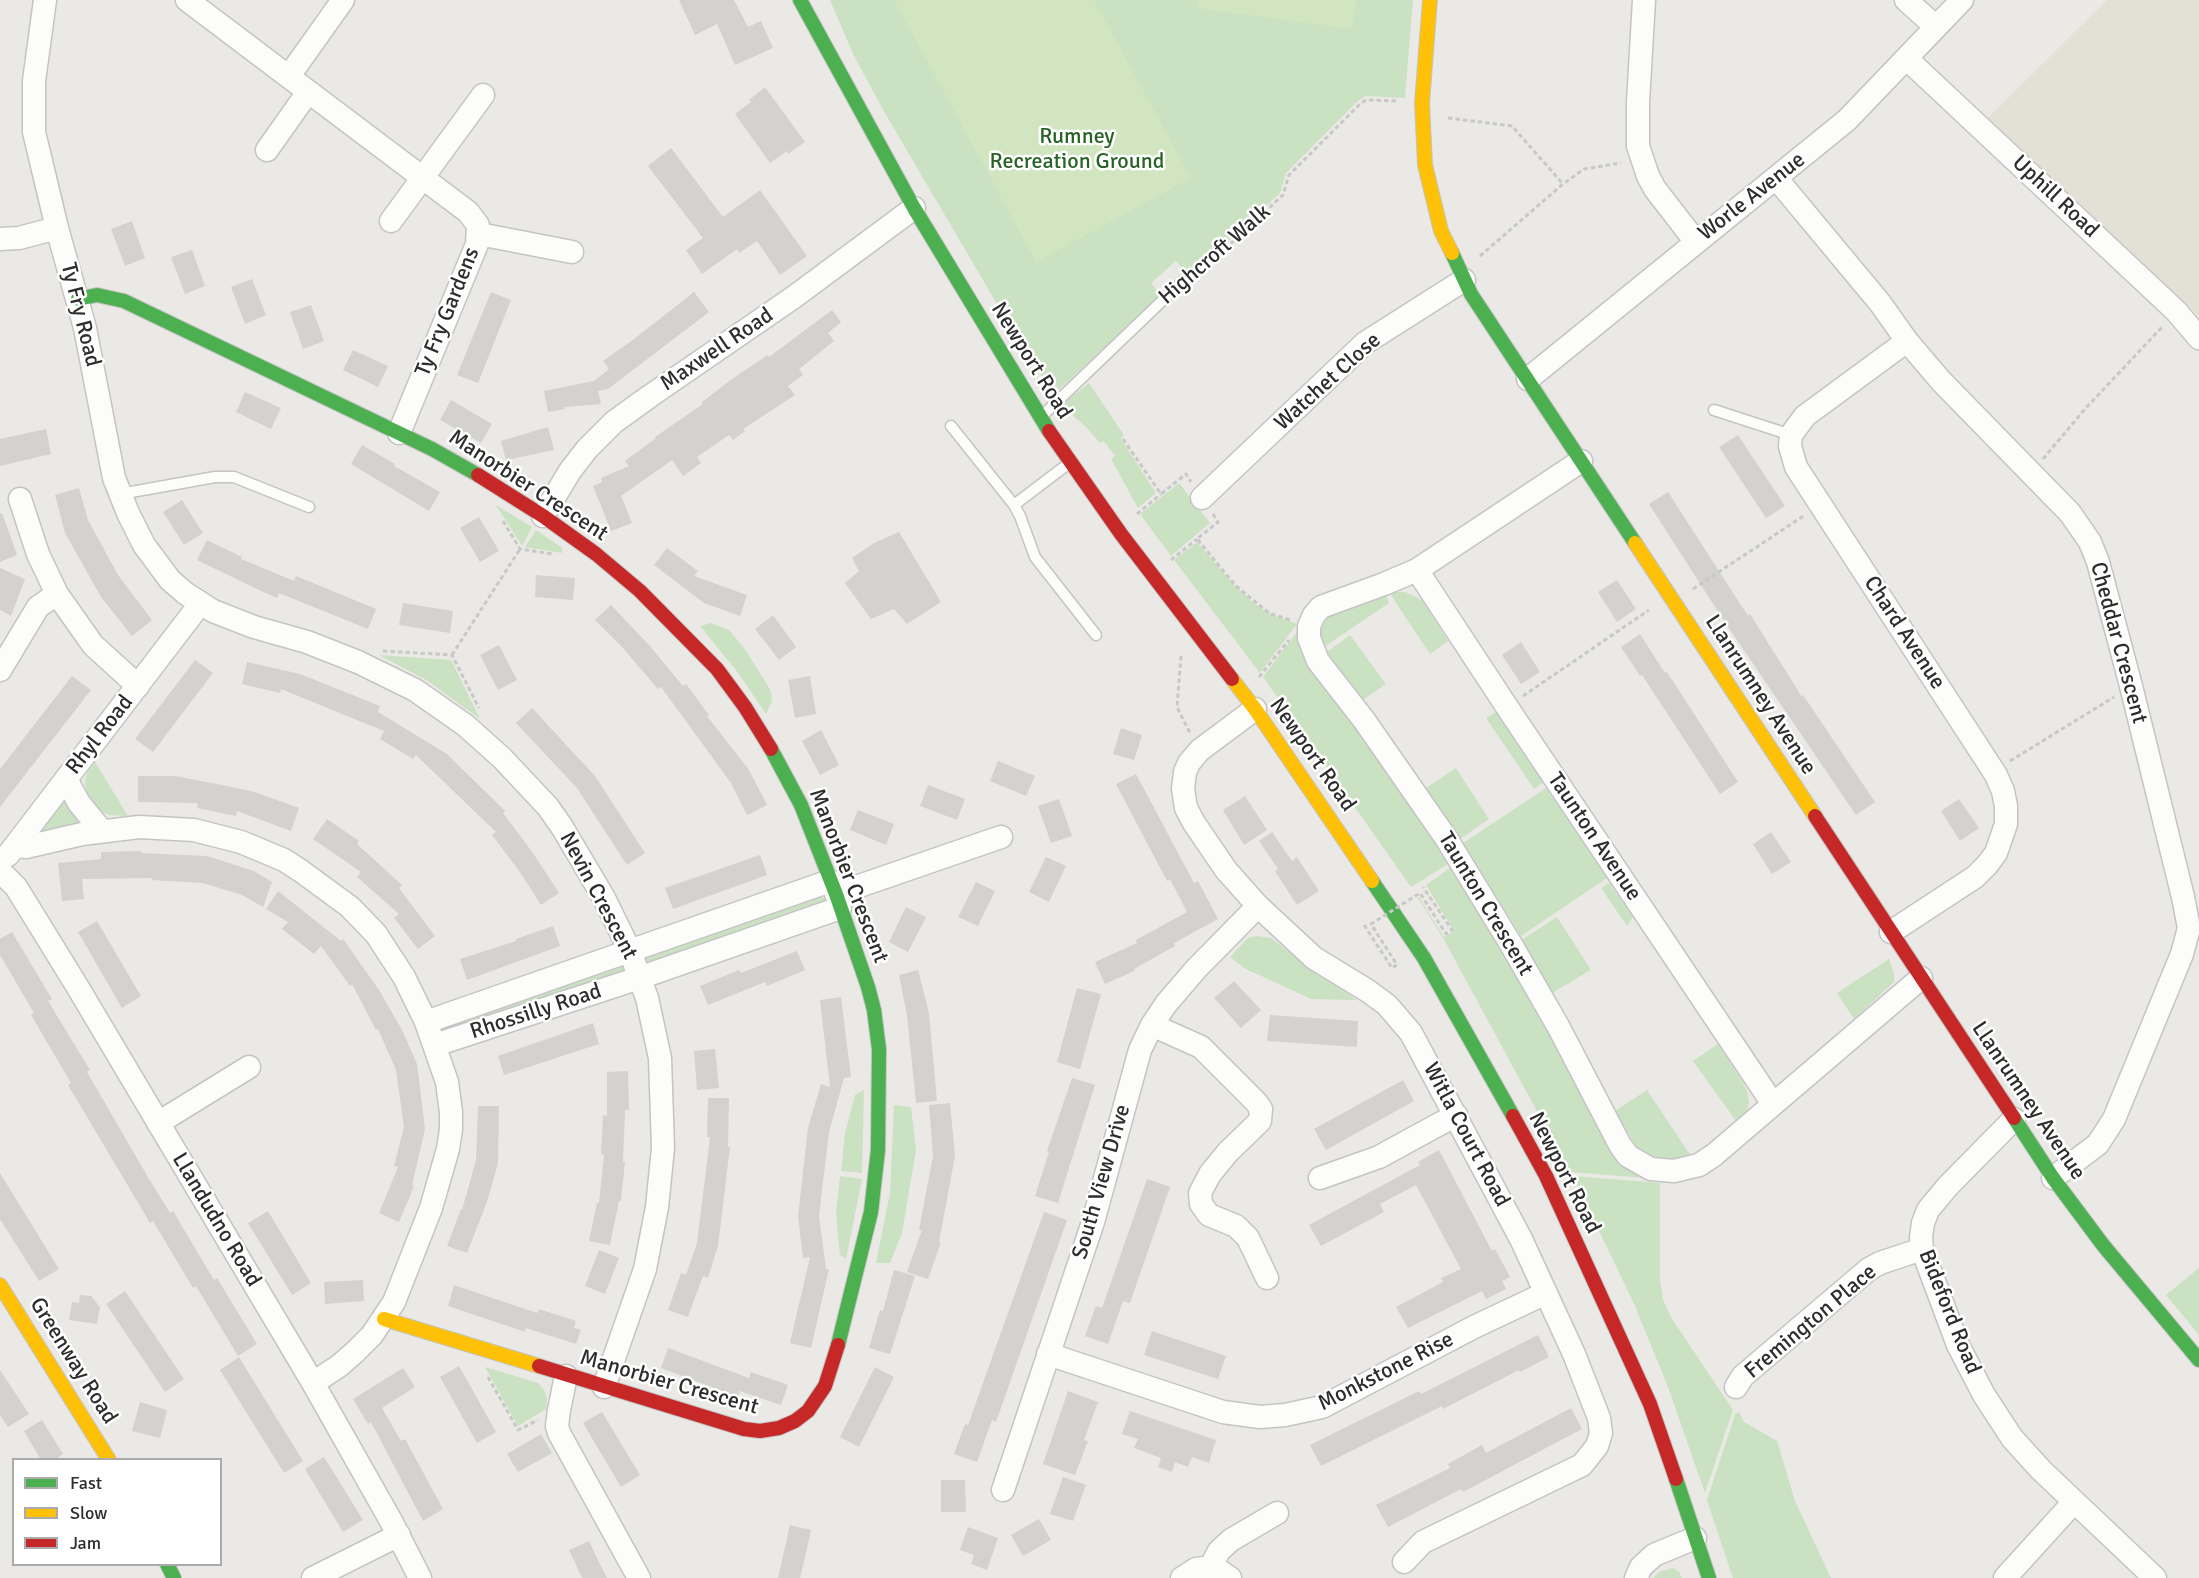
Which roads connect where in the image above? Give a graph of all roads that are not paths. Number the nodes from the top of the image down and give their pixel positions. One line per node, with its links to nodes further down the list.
1 (45, 0): 19 (street, Ty Fry Road)
2 (187, 0): 11 (street, Ty Fry Gardens)
3 (343, 0): 11 (street)
4 (800, 0): 17 (street, Newport Road)
5 (1430, 0): 24 (street, Llanrumney Avenue)
6 (1644, 0): 22 (street)
7 (1906, 0): 9 (street)
8 (1962, 0): 9 (street, Worle Avenue)
9 (1936, 27): 10 (street, Worle Avenue)
10 (1907, 59): 16 (street, Worle Avenue); 27 (street, Uphill Road)
11 (289, 76): 12 (street, Ty Fry Gardens)
12 (308, 92): 14 (street); 15 (street, Ty Fry Gardens)
13 (483, 95): 15 (street)
14 (267, 150)
15 (422, 178): 18 (street); 20 (street, Ty Fry Gardens)
16 (1776, 178): 22 (street, Worle Avenue); 28 (street, Cheddar Crescent)
17 (914, 208): 31 (street, Newport Road); 42 (street, Maxwell Road)
18 (391, 221)
19 (57, 228): 21 (street); 26 (street, Ty Fry Road)
20 (479, 234): 23 (street); 33 (street, Ty Fry Gardens)
21 (0, 239)
22 (1696, 242): 29 (street, Worle Avenue)
23 (572, 252)
24 (1461, 274): 29 (street, Llanrumney Avenue); 38 (street, Watchet Close)
25 (1185, 278): 31 (lane, Highcroft Walk)
26 (78, 299): 33 (street, Manorbier Crescent); 37 (street, Ty Fry Road)
27 (2199, 338)
28 (1907, 341): 34 (street); 71 (street, Cheddar Crescent)
29 (1528, 380): 35 (street, Llanrumney Avenue)
30 (1714, 410): 34 (lane)
31 (1040, 418): 36 (street, Newport Road)
32 (951, 426): 40 (lane)
33 (399, 433): 42 (street, Manorbier Crescent)
34 (1791, 435): 58 (street, Chard Avenue)
35 (1581, 460): 43 (street); 58 (street, Llanrumney Avenue)
36 (1070, 462): 40 (lane); 49 (street, Newport Road)
37 (120, 494): 41 (lane); 45 (street, Ty Fry Road)
38 (1202, 498)
39 (20, 499): 44 (street)
40 (1014, 506): 46 (lane)
41 (309, 507)
42 (543, 516): 56 (street, Manorbier Crescent)
43 (1417, 570): 66 (street, Taunton Avenue); 66 (street, Taunton Crescent)
44 (57, 594): 47 (street); 48 (street)
45 (200, 604): 48 (street, Rhyl Road); 59 (street, Nevin Crescent)
46 (1096, 635)
47 (0, 670)
48 (138, 686): 50 (street, Rhyl Road)
49 (1249, 701): 57 (street, Witla Court Road); 88 (street, Newport Road)
50 (66, 779): 51 (street); 53 (street, Rhyl Road)
51 (101, 830): 53 (street); 62 (street)
52 (1000, 837): 56 (street)
53 (15, 846): 54 (street, Rhyl Road)
54 (0, 866)
55 (0, 871): 69 (street, Llandudno Road)
56 (835, 894): 59 (street, Rhossilly Road); 60 (street, Rhossilly Road); 81 (street, Manorbier Crescent)
57 (1258, 906): 63 (street, South View Drive); 67 (street, Witla Court Road)
58 (1891, 932): 61 (street, Llanrumney Avenue)
59 (630, 951): 60 (street, Nevin Crescent); 62 (street, Rhossilly Road)
60 (639, 978): 64 (street, Rhossilly Road); 81 (street, Nevin Crescent)
61 (1921, 978): 66 (street, Taunton Crescent); 68 (street, Llanrumney Avenue)
62 (426, 1022): 64 (street)
63 (1152, 1025): 73 (street); 77 (street, South View Drive)
64 (435, 1045): 76 (street)
65 (249, 1067): 69 (street)
66 (1773, 1104)
67 (1456, 1115): 70 (street); 75 (street, Witla Court Road)
68 (2014, 1119): 71 (street, Llanrumney Avenue); 72 (street, Bideford Road)
69 (159, 1124): 80 (street, Llandudno Road)
70 (1320, 1178)
71 (2052, 1178): 78 (street, Llanrumney Avenue)
72 (1922, 1249): 82 (street, Fremington Place); 85 (street, Bideford Road)
73 (1267, 1278)
74 (0, 1285): 83 (street, Greenway Road)
75 (1546, 1293): 77 (street, Monkstone Rise); 89 (street, Witla Court Road)
76 (384, 1318): 79 (street, Manorbier Crescent); 80 (street)
77 (1048, 1354): 84 (street, South View Drive)
78 (2199, 1360)
79 (566, 1376): 81 (street, Manorbier Crescent); 93 (street)
80 (314, 1383): 87 (street, Llandudno Road)
81 (604, 1387)
82 (1736, 1387)
83 (108, 1458)
84 (1003, 1490)
85 (2074, 1502): 97 (street); 98 (street, Bideford Road)
86 (1277, 1513): 90 (street)
87 (399, 1535): 91 (street); 92 (street, Llandudno Road)
88 (1695, 1538): 95 (street); 96 (street, Newport Road)
89 (1404, 1562)
90 (1220, 1573): 94 (street)
91 (313, 1578)
92 (420, 1578)
93 (639, 1578)
94 (1182, 1578)
95 (1636, 1578)
96 (1709, 1578)
97 (2005, 1578)
98 (2155, 1578)

